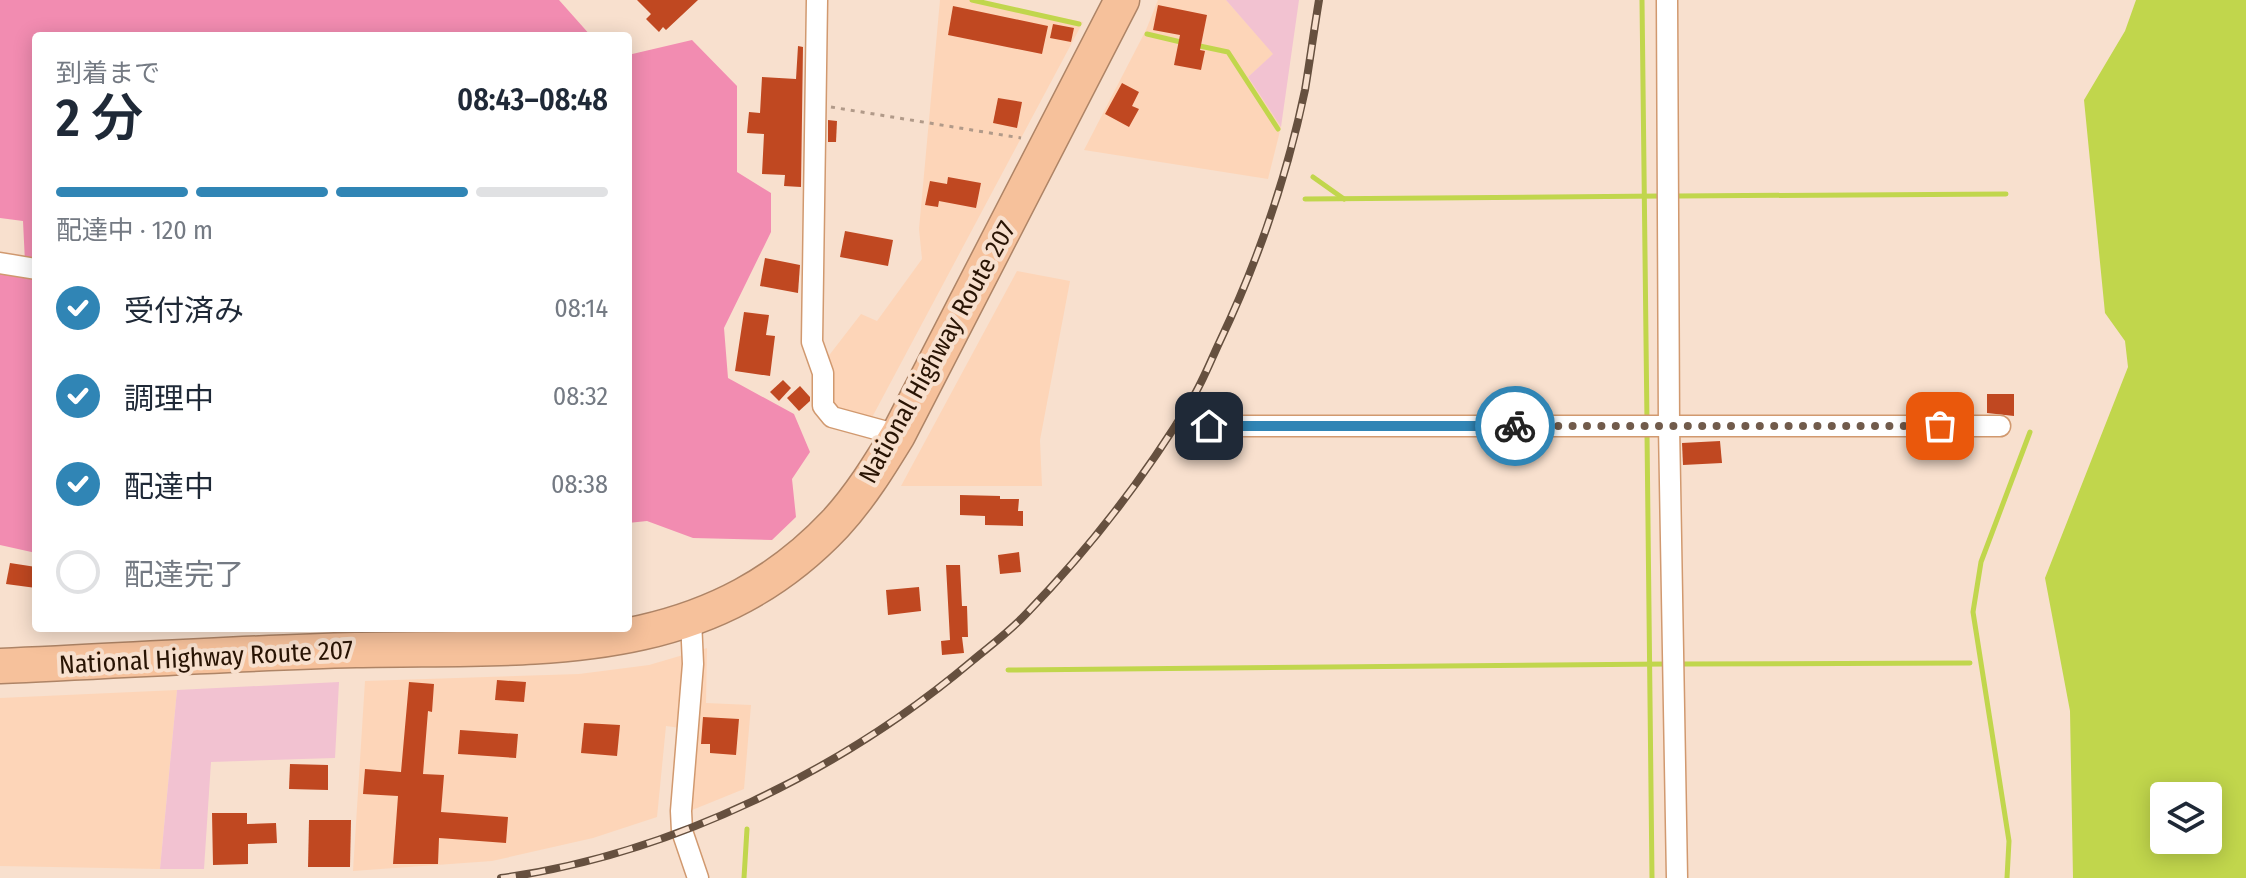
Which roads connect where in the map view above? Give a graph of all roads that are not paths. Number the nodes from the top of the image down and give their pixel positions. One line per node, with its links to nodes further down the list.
1 (817, 0): 9 (street)
2 (1122, 0): 9 (highway, National Highway Route 207)
3 (1667, 0): 7 (street)
4 (0, 263): 5 (street)
5 (32, 268)
6 (1209, 426): 7 (street)
7 (1655, 426): 8 (street); 13 (street)
8 (2000, 426)
9 (898, 435): 10 (highway, National Highway Route 207)
10 (691, 620): 11 (highway, National Highway Route 207); 12 (street)
11 (0, 666)
12 (698, 878)
13 (1677, 878)

